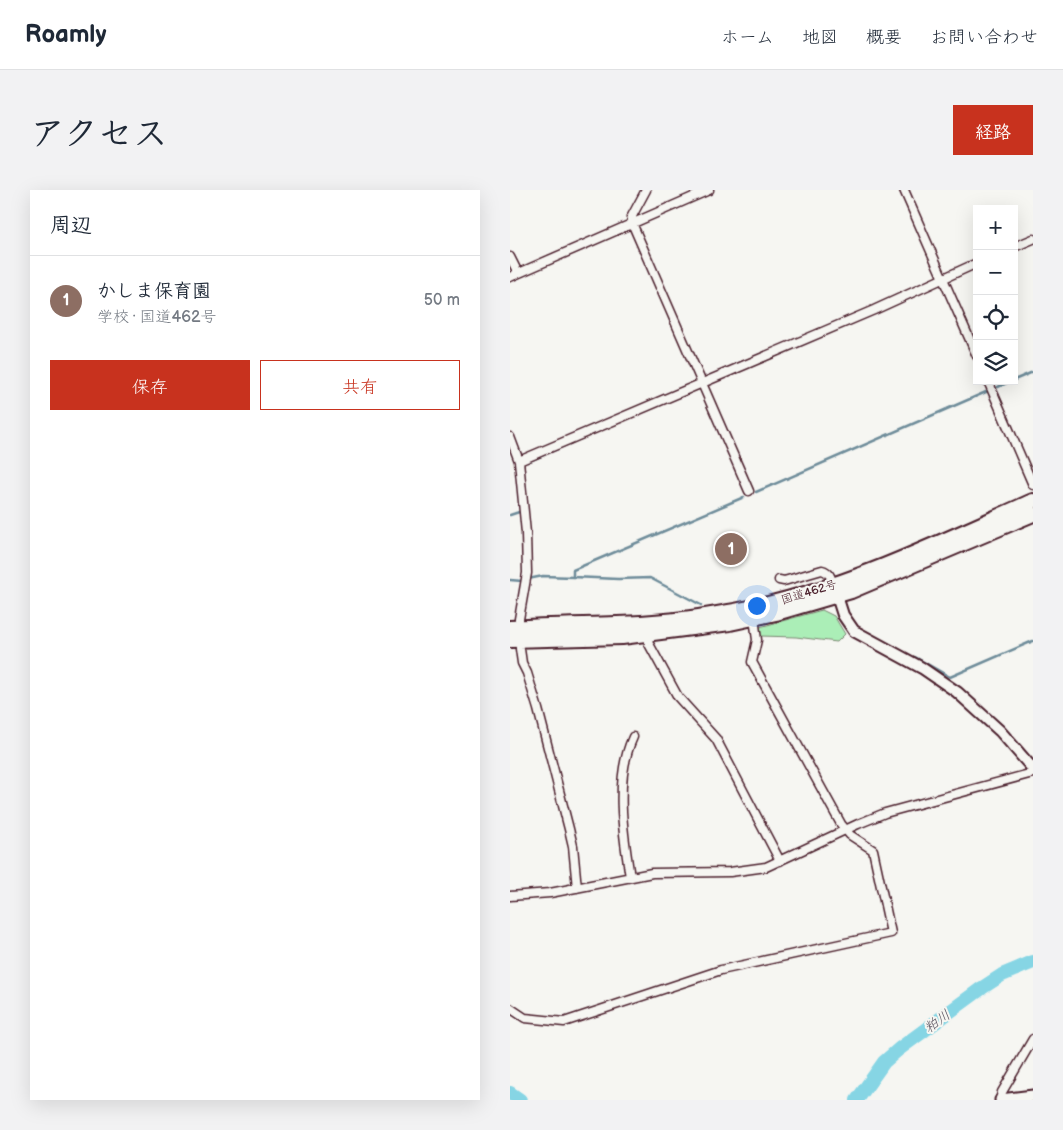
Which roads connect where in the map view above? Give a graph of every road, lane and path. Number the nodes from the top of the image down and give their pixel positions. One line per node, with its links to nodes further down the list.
1 (646, 190): 4 (street)
2 (709, 190): 4 (street)
3 (904, 190): 10 (street)
4 (632, 222): 9 (street); 12 (street)
5 (1033, 239): 6 (street)
6 (1018, 245)
7 (510, 257): 9 (street)
8 (973, 266): 10 (street)
9 (514, 275)
10 (943, 278): 11 (street); 12 (street)
11 (973, 347)
12 (701, 384): 15 (street); 17 (street)
13 (990, 385): 16 (street)
14 (510, 437): 15 (street)
15 (519, 461): 23 (street)
16 (1033, 485)
17 (749, 491)
18 (1033, 501): 21 (highway, 国道462号)
19 (1033, 514): 21 (highway, 国道462号)
20 (779, 580): 21 (street)
21 (835, 590): 22 (highway, 国道462号); 23 (highway, 国道462号); 26 (street)
22 (754, 618): 24 (highway, 国道462号); 27 (street)
23 (514, 634): 24 (highway, 国道462号); 30 (street)
24 (647, 634): 28 (street)
25 (633, 736): 29 (street)
26 (1033, 771): 27 (street)
27 (846, 830): 28 (street); 32 (street)
28 (780, 861): 29 (street)
29 (630, 877): 30 (street)
30 (577, 888): 31 (street)
31 (510, 896)
32 (510, 1008)
33 (1033, 1039): 35 (street)
34 (1033, 1096): 35 (main road)
35 (1000, 1100)

